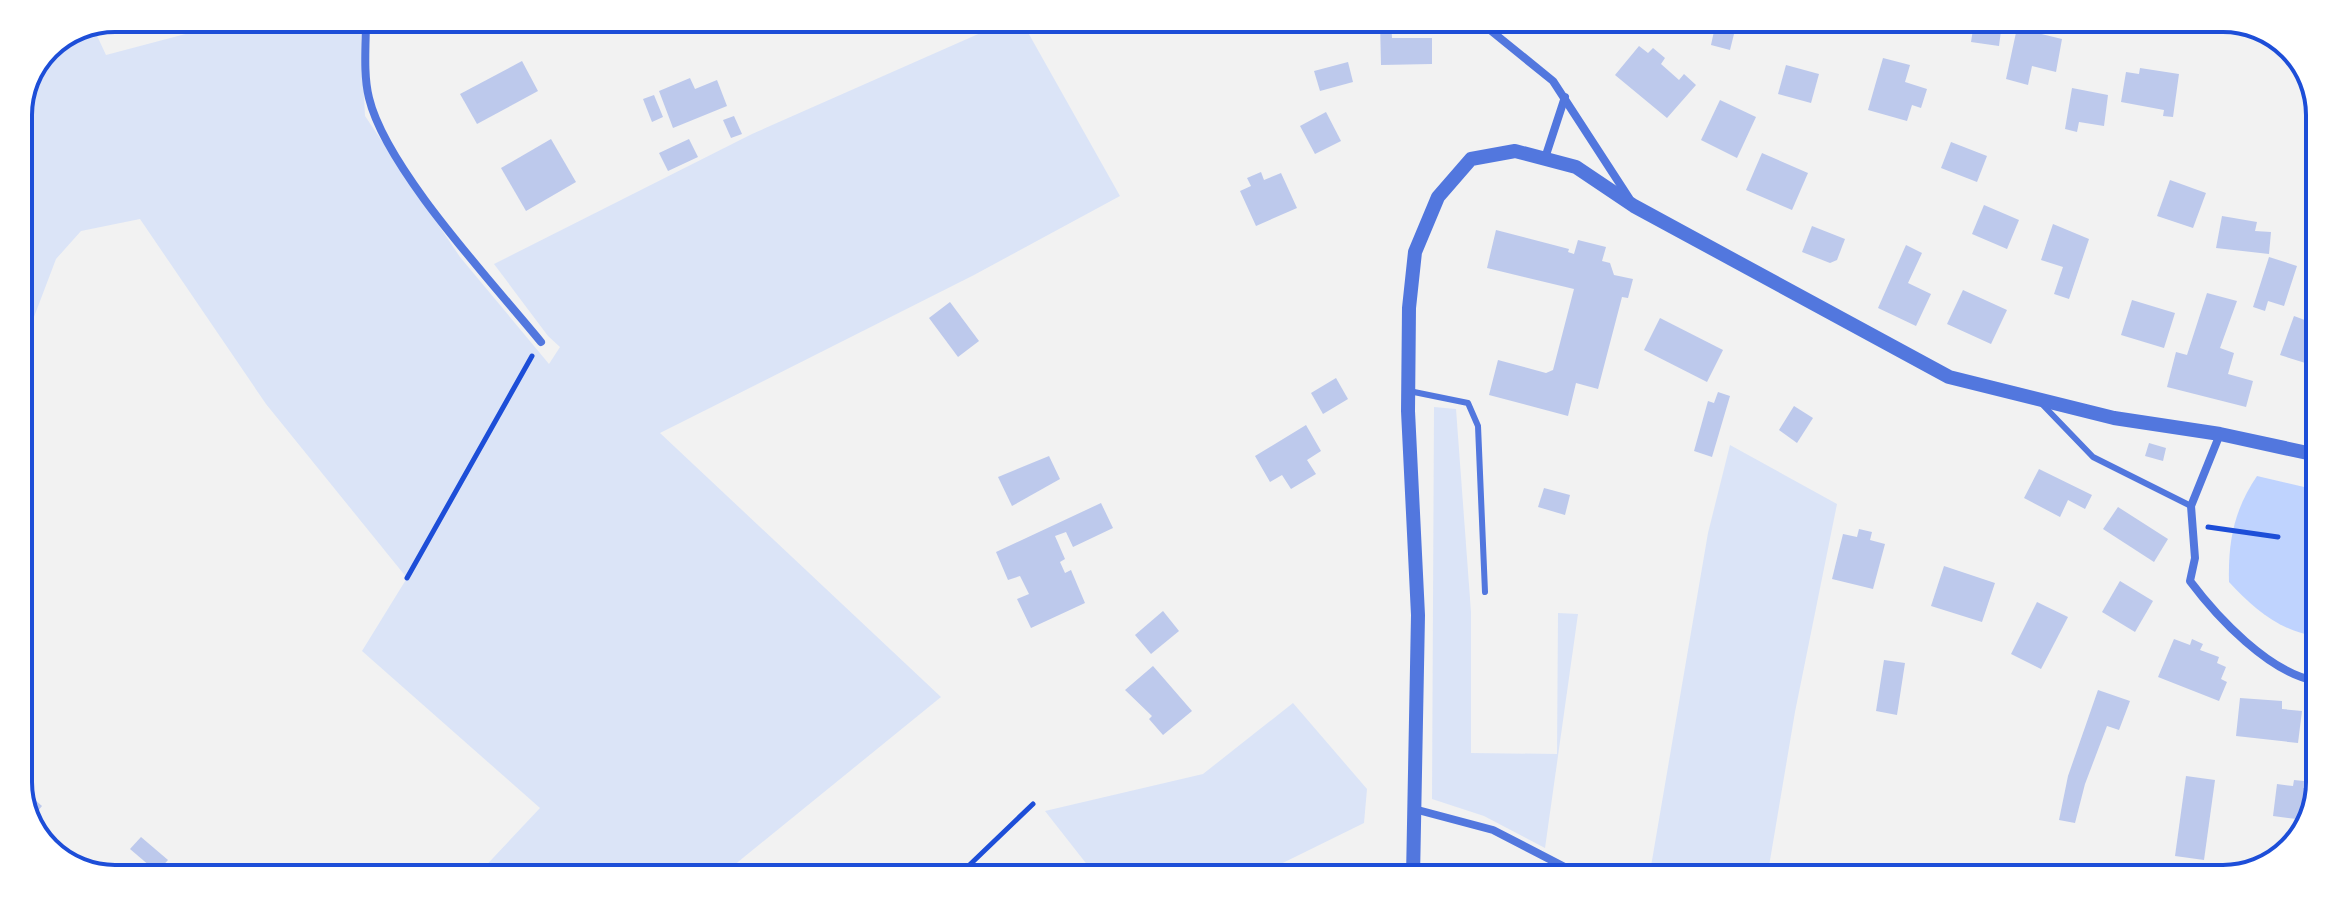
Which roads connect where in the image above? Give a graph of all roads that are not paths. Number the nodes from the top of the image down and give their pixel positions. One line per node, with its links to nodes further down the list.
1 (366, 32): 6 (street)
2 (1493, 32): 3 (street)
3 (1565, 97): 4 (street); 5 (street)
4 (1545, 158): 5 (street); 7 (street)
5 (1634, 206): 8 (street)
6 (541, 342)
7 (1409, 391): 12 (lane); 14 (street)
8 (2038, 400): 9 (street); 11 (lane)
9 (2220, 434): 10 (street); 11 (street)
10 (2306, 453)
11 (2191, 506): 13 (street)
12 (1485, 592)
13 (2306, 676)
14 (1413, 809): 15 (street); 16 (street)
15 (1413, 865)
16 (1561, 865)

